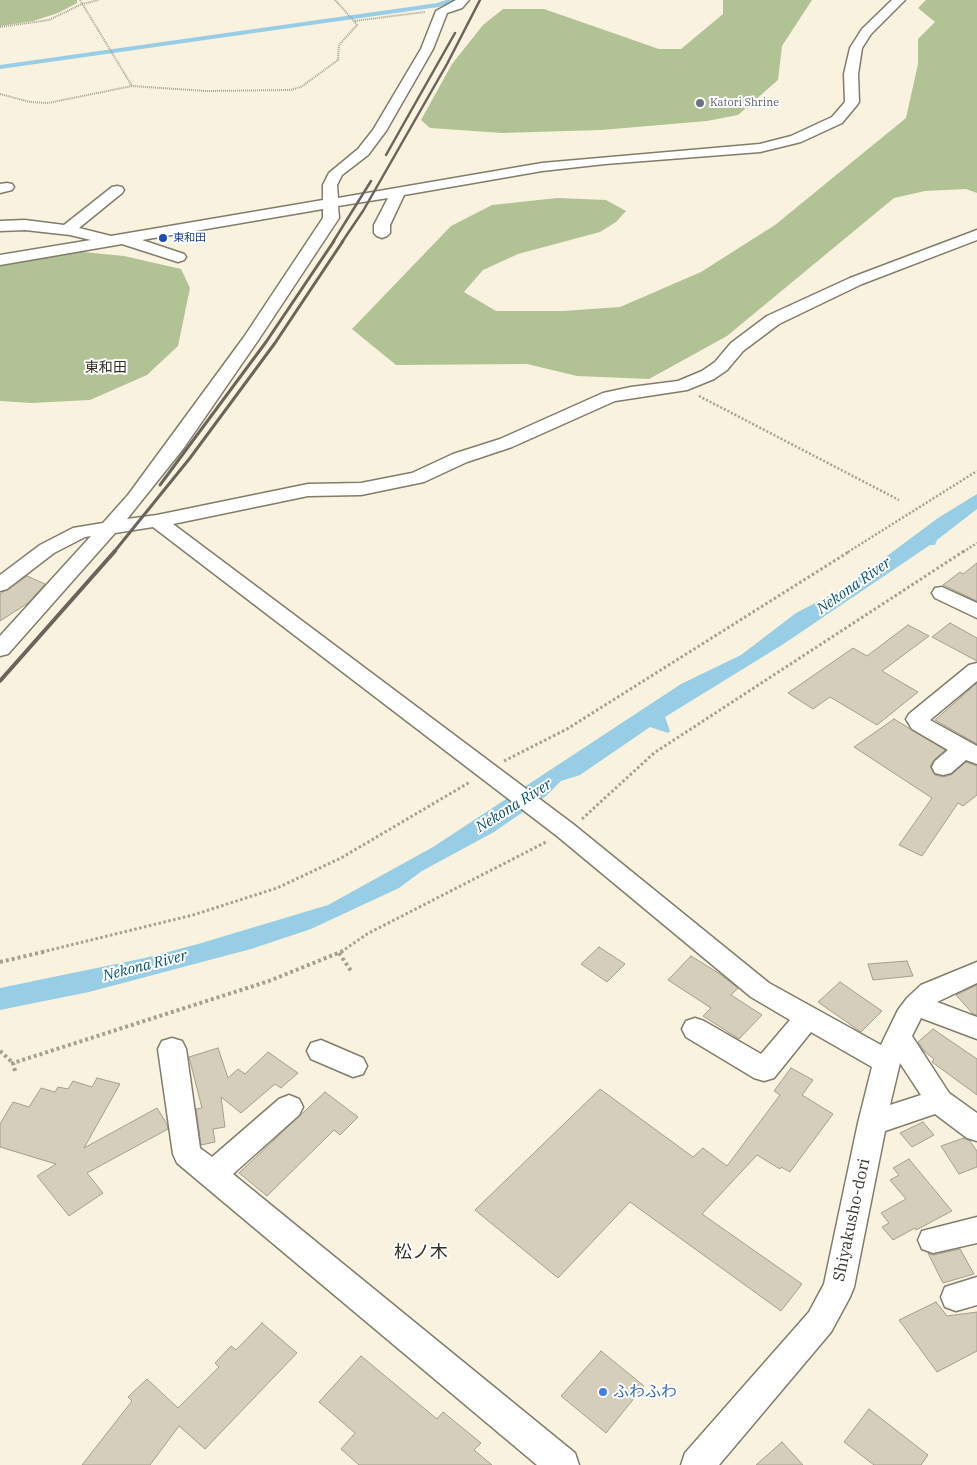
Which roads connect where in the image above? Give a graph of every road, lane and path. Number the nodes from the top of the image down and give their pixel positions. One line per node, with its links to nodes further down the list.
1 (80, 0): 6 (path)
2 (98, 0): 6 (path)
3 (335, 0): 8 (path)
4 (463, 0): 7 (street)
5 (899, 0): 13 (street)
6 (82, 4): 9 (path); 10 (path)
7 (445, 10): 8 (path); 14 (street)
8 (354, 21): 10 (path)
9 (0, 27)
10 (132, 86): 11 (path)
11 (0, 94)
12 (117, 190): 16 (street)
13 (398, 192): 14 (street); 17 (street)
14 (330, 204): 19 (street); 26 (street)
15 (0, 226): 16 (street)
16 (66, 230): 19 (street)
17 (382, 233)
18 (977, 235): 22 (street)
19 (119, 240): 20 (street); 21 (street)
20 (178, 257)
21 (0, 260)
22 (681, 386): 24 (path); 25 (street)
23 (977, 471): 36 (path)
24 (899, 500)
25 (157, 521): 26 (street); 36 (street)
26 (110, 527): 28 (street); 32 (street)
27 (977, 543): 37 (path)
28 (8, 567): 29 (street)
29 (0, 585)
30 (942, 592): 31 (street)
31 (977, 611)
32 (0, 648)
33 (977, 670): 34 (street)
34 (970, 752): 35 (street)
35 (943, 768)
36 (487, 773): 37 (street); 39 (path)
37 (567, 832): 38 (path); 43 (street)
38 (339, 953): 40 (path); 50 (path)
39 (0, 962)
40 (351, 971)
41 (977, 972): 42 (street, Shiyakusho-dori)
42 (916, 1005): 44 (street); 47 (street, Shiyakusho-dori)
43 (808, 1017): 45 (street); 47 (street)
44 (977, 1028)
45 (695, 1029)
46 (172, 1049): 57 (street)
47 (893, 1049): 53 (street); 55 (street, Shiyakusho-dori)
48 (321, 1051): 51 (street)
49 (0, 1052): 50 (path)
50 (13, 1063): 52 (path)
51 (353, 1066)
52 (15, 1071)
53 (939, 1101): 55 (street); 56 (street)
54 (289, 1107): 57 (street)
55 (872, 1123): 61 (street, Shiyakusho-dori)
56 (977, 1129)
57 (212, 1175): 60 (street)
58 (977, 1230): 59 (street)
59 (933, 1240)
60 (563, 1465)
61 (698, 1465)

